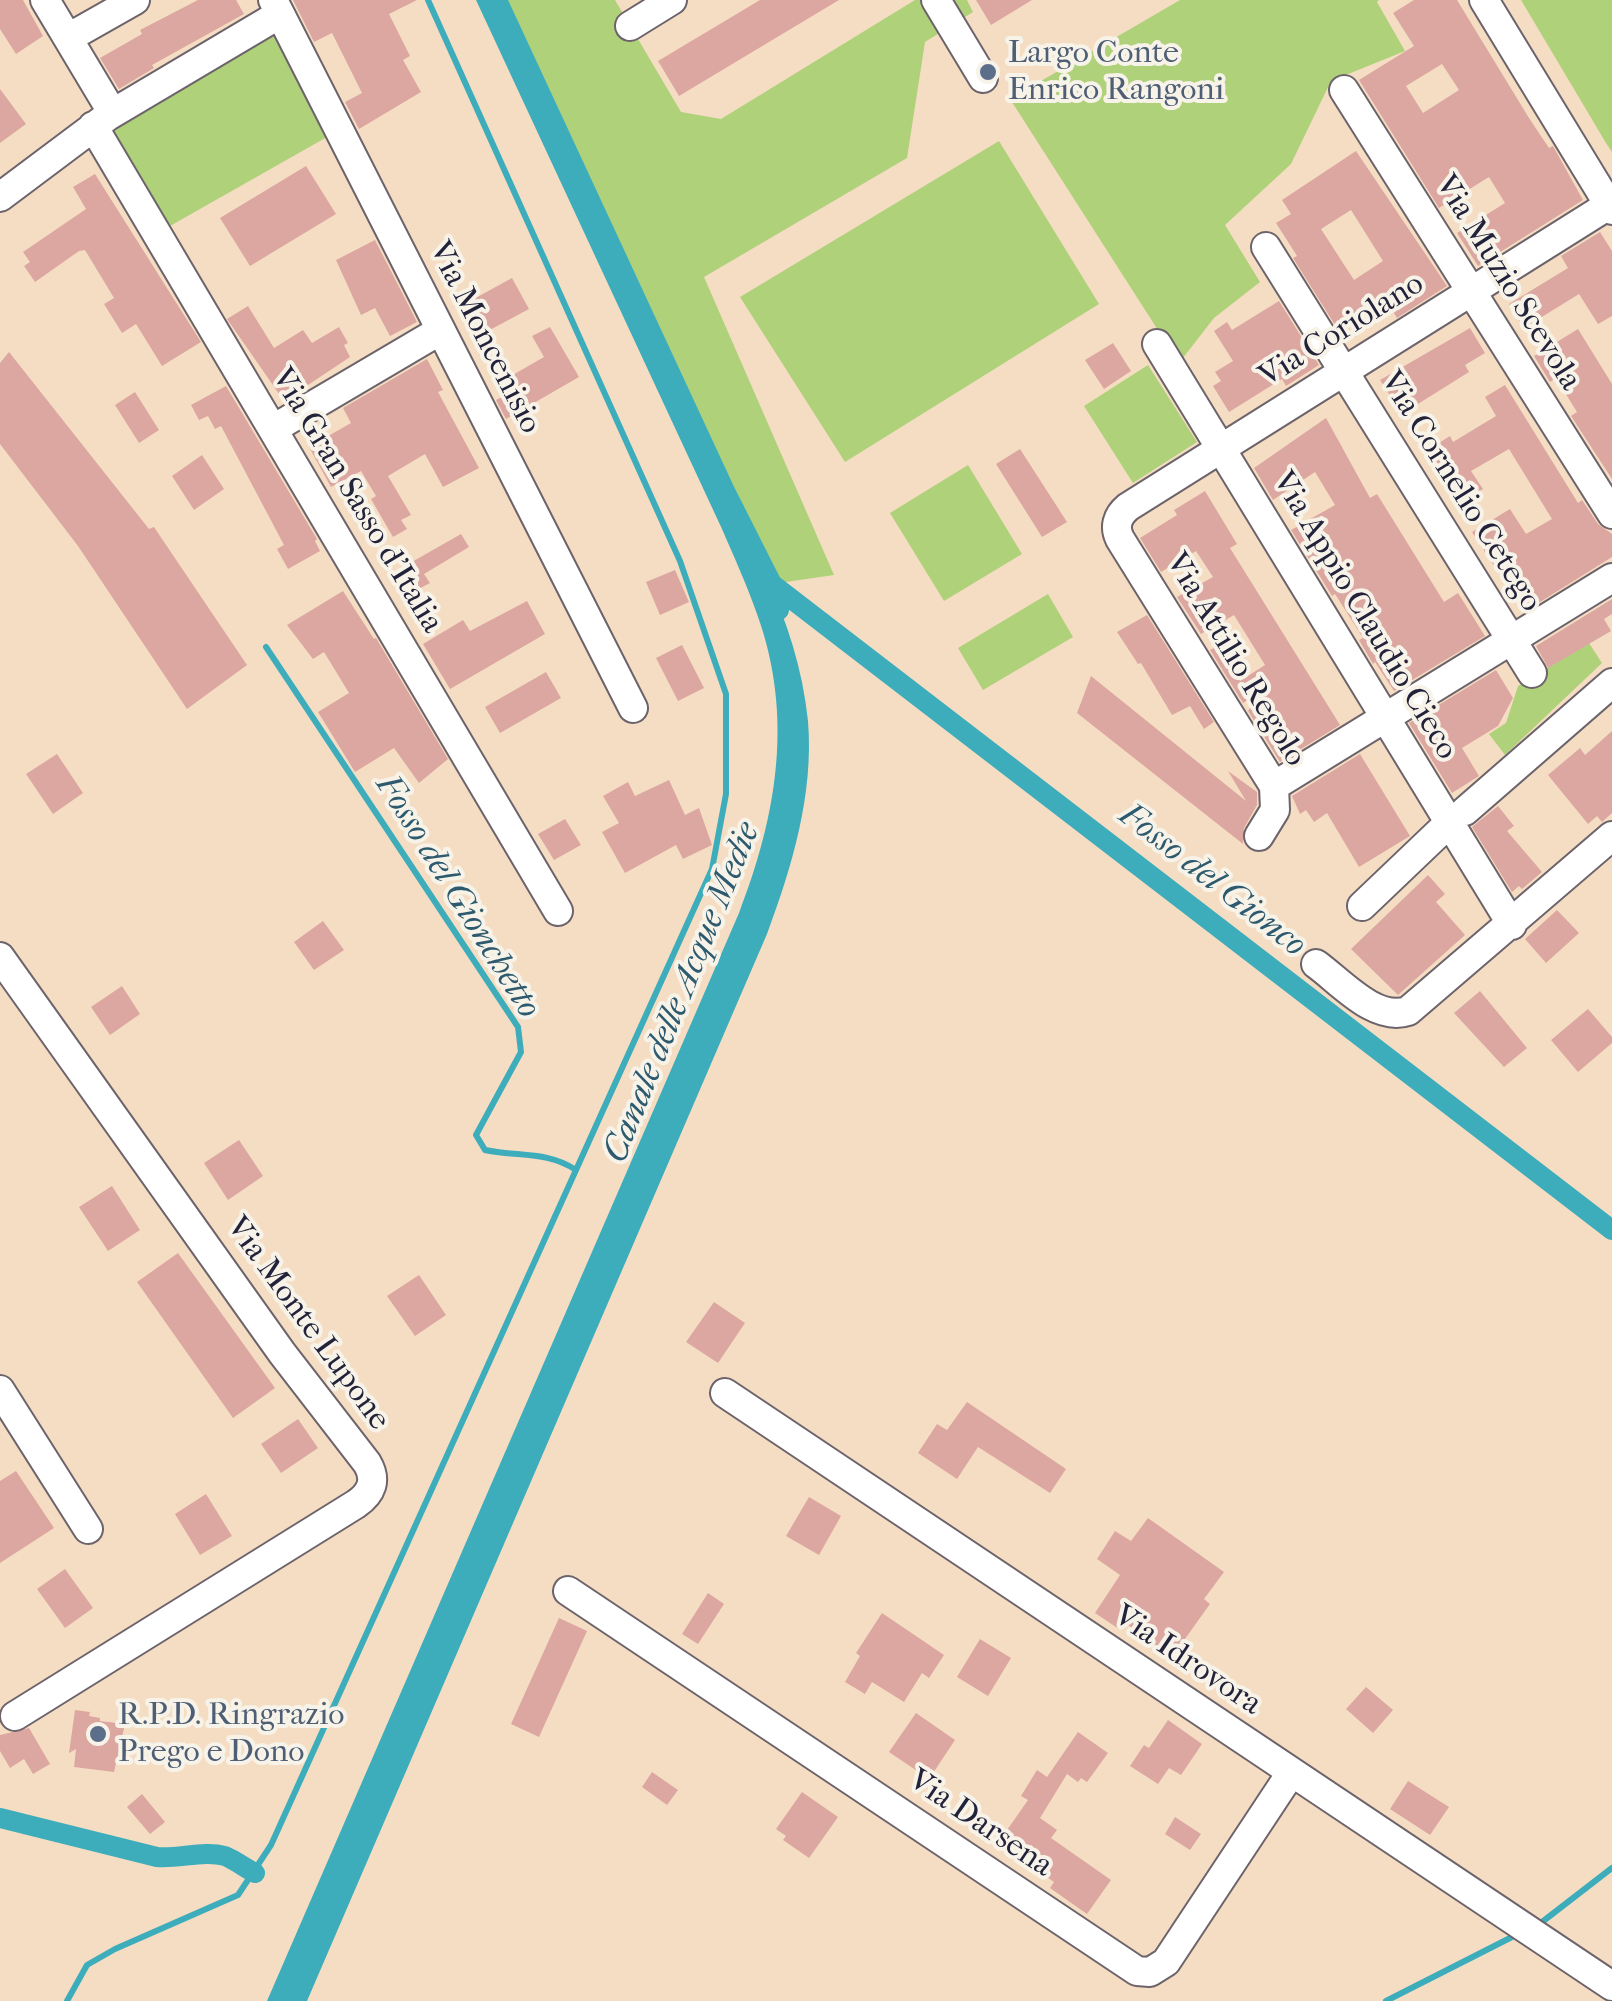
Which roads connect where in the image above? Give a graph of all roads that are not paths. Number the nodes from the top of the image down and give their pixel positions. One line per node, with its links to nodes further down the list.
1 (45, 0): 8 (street, Via Gran Sasso d'Italia)
2 (136, 0): 8 (street)
3 (672, 0): 7 (street)
4 (936, 0): 9 (street)
5 (1484, 0): 13 (street)
6 (277, 7): 11 (street); 16 (street, Via Moncenisio)
7 (630, 26)
8 (68, 38): 11 (street, Via Gran Sasso d'Italia)
9 (983, 78)
10 (1344, 90): 15 (street, Via Muzio Scevola)
11 (103, 119): 12 (street); 19 (street, Via Gran Sasso d'Italia)
12 (0, 196)
13 (1611, 206): 15 (street, Via Coriolano)
14 (1266, 247): 18 (street, Via Cornelio Cetego)
15 (1471, 291): 18 (street, Via Coriolano); 21 (street, Via Muzio Scevola)
16 (441, 330): 19 (street); 27 (street, Via Moncenisio)
17 (1157, 344): 20 (street, Via Appio Claudio Cieco)
18 (1344, 372): 20 (street, Via Coriolano); 24 (street, Via Cornelio Cetego)
19 (273, 430): 34 (street, Via Gran Sasso d'Italia)
20 (1221, 449): 22 (street, Via Coriolano); 28 (street, Via Appio Claudio Cieco)
21 (1612, 514)
22 (1117, 521): 29 (street, Via Attilio Regolo)
23 (1612, 578): 24 (street)
24 (1511, 640): 25 (street, Via Cornelio Cetego); 28 (street)
25 (1532, 672)
26 (1612, 683): 30 (street)
27 (633, 708)
28 (1385, 717): 29 (street); 30 (street, Via Appio Claudio Cieco)
29 (1274, 786): 31 (street, Via Attilio Regolo)
30 (1457, 817): 33 (street); 35 (street, Via Appio Claudio Cieco)
31 (1259, 836)
32 (1612, 836): 35 (street)
33 (1362, 906)
34 (558, 911)
35 (1512, 925): 37 (street)
36 (0, 956): 42 (street, Via Monte Lupone)
37 (1316, 964)
38 (0, 1390): 40 (street)
39 (725, 1393): 43 (street, Via Idrovora)
40 (88, 1529)
41 (568, 1591): 43 (street, Via Darsena)
42 (15, 1716)
43 (1291, 1773): 44 (street, Via Idrovora)
44 (1612, 1986)

